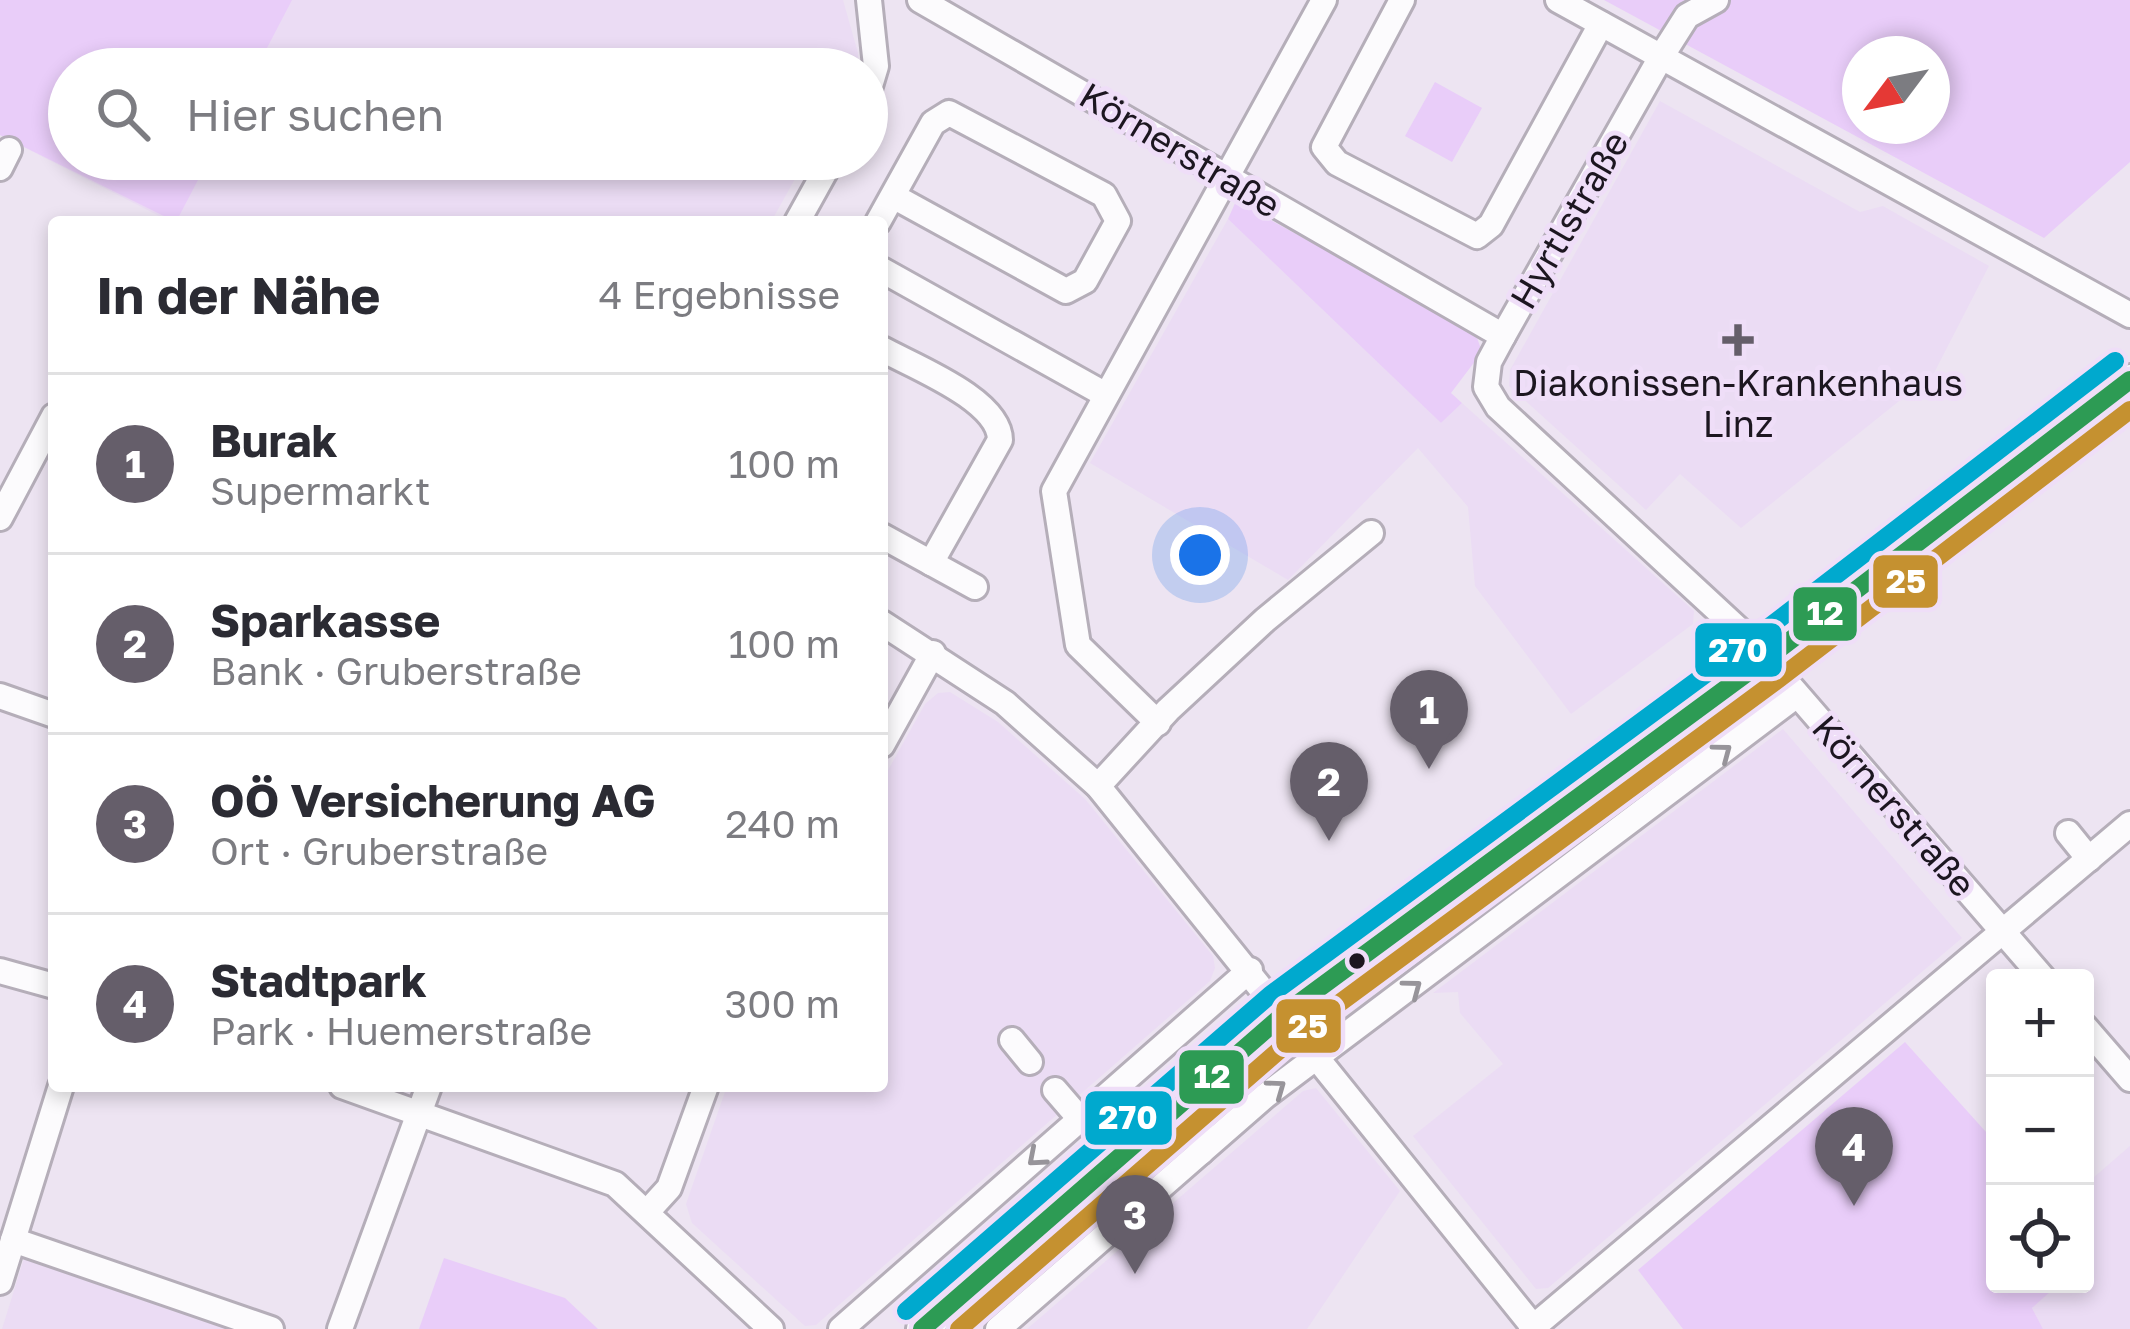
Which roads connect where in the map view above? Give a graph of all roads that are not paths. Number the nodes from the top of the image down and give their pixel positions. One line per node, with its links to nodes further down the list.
1 (869, 0): 8 (street)
2 (920, 0): 11 (street, Körnerstraße)
3 (1324, 0): 11 (street)
4 (1402, 0): 7 (street)
5 (1558, 0): 7 (street)
6 (1716, 0): 9 (street, Hyrtlstraße)
7 (1601, 24): 9 (street)
8 (874, 48)
9 (1661, 57): 16 (street); 17 (street, Hyrtlstraße)
10 (820, 180): 13 (street)
11 (1226, 181): 17 (street, Körnerstraße); 21 (street)
12 (893, 196): 12 (street); 14 (street)
13 (799, 216)
14 (881, 216)
15 (888, 273): 21 (street)
16 (2130, 315)
17 (1503, 336): 20 (street, Hyrtlstraße)
18 (888, 352): 26 (street)
19 (2130, 380): 30 (main road)
20 (1486, 387): 30 (street, Körnerstraße)
21 (1106, 395): 34 (street)
22 (48, 427): 23 (street)
23 (0, 518)
24 (1371, 533): 34 (street)
25 (888, 539): 26 (street)
26 (932, 563): 27 (street)
27 (975, 587)
28 (888, 627): 29 (street)
29 (933, 653): 35 (street); 36 (street)
30 (1766, 659): 31 (street, Körnerstraße); 45 (main road)
31 (1797, 695): 40 (street, Körnerstraße); 48 (street, one-way to 31)
32 (0, 696): 33 (street)
33 (48, 713)
34 (1158, 723): 36 (street)
35 (888, 734)
36 (1098, 786): 42 (street)
37 (2130, 824): 39 (street)
38 (2068, 833): 39 (street)
39 (2089, 859): 40 (street)
40 (2003, 932): 41 (street, Körnerstraße); 63 (street)
41 (2035, 969)
42 (1250, 970): 45 (street); 58 (street)
43 (0, 971): 44 (street)
44 (48, 984)
45 (1284, 1014): 48 (street); 51 (main road)
46 (2094, 1037): 50 (street)
47 (1012, 1040): 49 (street)
48 (1319, 1058): 59 (street, one-way to 48); 63 (street)
49 (1030, 1062)
50 (2130, 1079)
51 (1201, 1087): 59 (street); 68 (main road)
52 (1055, 1090): 58 (street)
53 (59, 1092): 61 (street)
54 (360, 1092): 57 (street)
55 (426, 1092): 57 (street)
56 (704, 1092): 60 (street)
57 (418, 1112): 60 (street); 65 (street)
58 (1080, 1119): 67 (street, one-way to 67)
59 (1202, 1152): 69 (street)
60 (648, 1211): 66 (street)
61 (13, 1240): 62 (street); 64 (street)
62 (1, 1277)
63 (1533, 1328)
64 (271, 1329)
65 (340, 1329)
66 (771, 1329)
67 (841, 1329)
68 (922, 1329)
69 (998, 1329)

